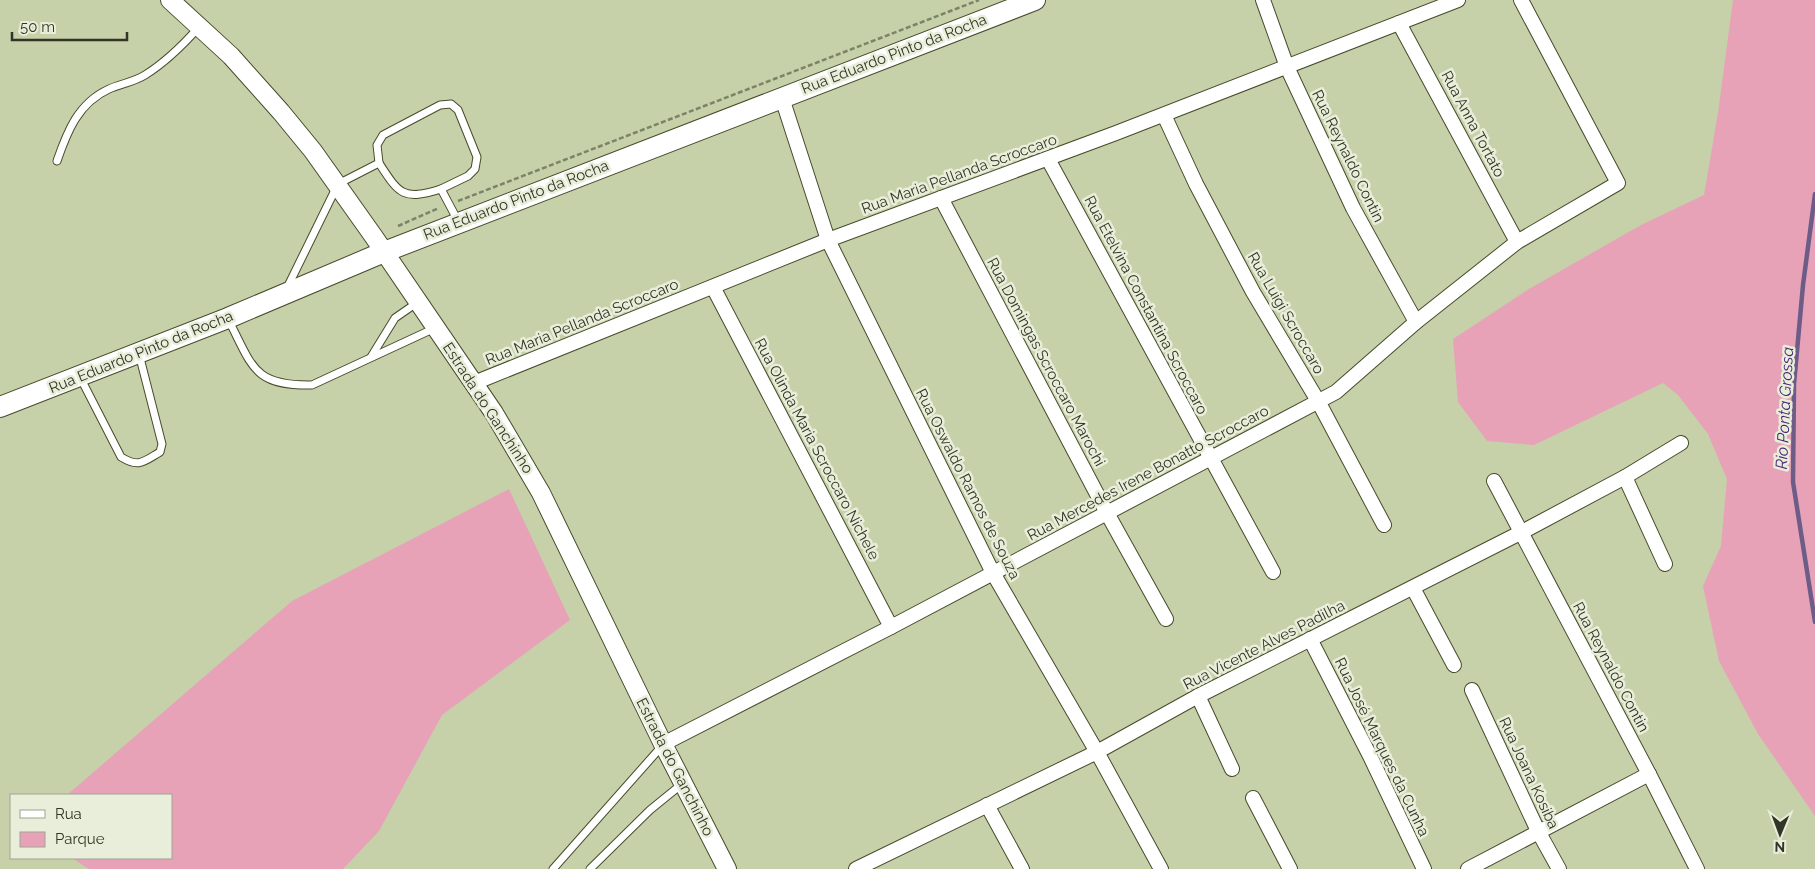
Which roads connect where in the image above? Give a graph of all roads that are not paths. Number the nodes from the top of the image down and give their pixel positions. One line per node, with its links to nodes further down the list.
1 (170, 0): 7 (street, Estrada do Ganchinho)
2 (1035, 0): 9 (main road, Rua Eduardo Pinto da Rocha)
3 (1263, 0): 8 (street, Rua Reynaldo Contin)
4 (1458, 0): 6 (street, Rua Maria Pellanda Scroccaro)
5 (1521, 0): 19 (street, Rua Mercedes Irene Bonatto Scroccaro)
6 (1399, 23): 8 (street, Rua Maria Pellanda Scroccaro); 19 (street, Rua Anna Tortato)
7 (200, 26): 12 (lane); 14 (street, Estrada do Ganchinho)
8 (1287, 67): 10 (street, Rua Maria Pellanda Scroccaro); 25 (street, Rua Reynaldo Contin)
9 (782, 98): 17 (main road, Rua Eduardo Pinto da Rocha); 18 (street, Rua Oswaldo Ramos de Souza)
10 (1164, 114): 11 (street, Rua Maria Pellanda Scroccaro); 31 (street, Rua Luigi Scroccaro)
11 (1048, 159): 16 (street, Rua Maria Pellanda Scroccaro); 34 (street, Rua Etelvina Constantina Scroccaro)
12 (57, 161)
13 (379, 163): 14 (lane); 15 (lane); 15 (lane)
14 (338, 184): 20 (street, Estrada do Ganchinho); 22 (lane)
15 (441, 189): 17 (lane)
16 (941, 198): 18 (street, Rua Maria Pellanda Scroccaro); 37 (street, Rua Domingas Scroccaro Marochi)
17 (459, 223): 20 (main road, Rua Eduardo Pinto da Rocha)
18 (828, 240): 21 (street, Rua Maria Pellanda Scroccaro); 42 (street, Rua Oswaldo Ramos de Souza)
19 (1517, 242): 25 (street, Rua Mercedes Irene Bonatto Scroccaro)
20 (384, 252): 22 (main road, Rua Eduardo Pinto da Rocha); 23 (street, Estrada do Ganchinho)
21 (713, 287): 30 (street, Rua Maria Pellanda Scroccaro); 45 (street, Rua Olinda Maria Scroccaro Nichele)
22 (284, 295): 24 (main road, Rua Eduardo Pinto da Rocha)
23 (418, 302): 26 (street, Estrada do Ganchinho); 28 (lane)
24 (228, 318): 27 (main road, Rua Eduardo Pinto da Rocha); 28 (lane)
25 (1416, 322): 31 (street, Rua Mercedes Irene Bonatto Scroccaro)
26 (436, 328): 28 (lane); 30 (street, Estrada do Ganchinho)
27 (139, 354): 29 (main road, Rua Eduardo Pinto da Rocha); 29 (lane)
28 (371, 357)
29 (80, 377): 32 (main road, Rua Eduardo Pinto da Rocha)
30 (474, 384): 50 (street, Estrada do Ganchinho)
31 (1318, 401): 34 (street, Rua Mercedes Irene Bonatto Scroccaro); 38 (street, Rua Luigi Scroccaro)
32 (0, 407)
33 (1681, 443): 35 (street, Rua Vicente Alves Padilha)
34 (1210, 458): 37 (street, Rua Mercedes Irene Bonatto Scroccaro); 41 (street, Rua Etelvina Constantina Scroccaro)
35 (1625, 477): 39 (street, Rua Vicente Alves Padilha); 40 (street)
36 (1494, 481): 39 (street, Rua Reynaldo Contin)
37 (1107, 513): 42 (street, Rua Mercedes Irene Bonatto Scroccaro); 44 (street, Rua Domingas Scroccaro Marochi)
38 (1384, 526)
39 (1522, 532): 43 (street, Rua Vicente Alves Padilha); 53 (street, Rua Reynaldo Contin)
40 (1665, 564)
41 (1273, 572)
42 (993, 573): 45 (street, Rua Mercedes Irene Bonatto Scroccaro); 51 (street, Rua Oswaldo Ramos de Souza)
43 (1413, 588): 46 (street, Rua Vicente Alves Padilha); 47 (street)
44 (1166, 619)
45 (891, 627): 50 (street, Rua Mercedes Irene Bonatto Scroccaro)
46 (1310, 639): 49 (street, Rua Vicente Alves Padilha); 65 (street, Rua José Marques da Cunha)
47 (1454, 664)
48 (1472, 690): 57 (street, Rua Joana Kosiba)
49 (1198, 696): 51 (street, Rua Vicente Alves Padilha); 52 (street)
50 (663, 744): 54 (street, Estrada do Ganchinho); 58 (lane)
51 (1097, 752): 56 (street, Rua Vicente Alves Padilha); 63 (street, Rua Oswaldo Ramos de Souza)
52 (1232, 769)
53 (1650, 774): 57 (street); 68 (street, Rua Reynaldo Contin)
54 (683, 784): 59 (lane); 60 (street, Estrada do Ganchinho)
55 (1253, 798): 64 (street)
56 (987, 805): 61 (street, Rua Vicente Alves Padilha); 62 (street)
57 (1538, 831): 66 (street); 67 (street, Rua Joana Kosiba)
58 (553, 869)
59 (590, 869)
60 (727, 869)
61 (856, 869)
62 (1022, 869)
63 (1161, 869)
64 (1290, 869)
65 (1424, 869)
66 (1468, 869)
67 (1559, 869)
68 (1697, 869)

